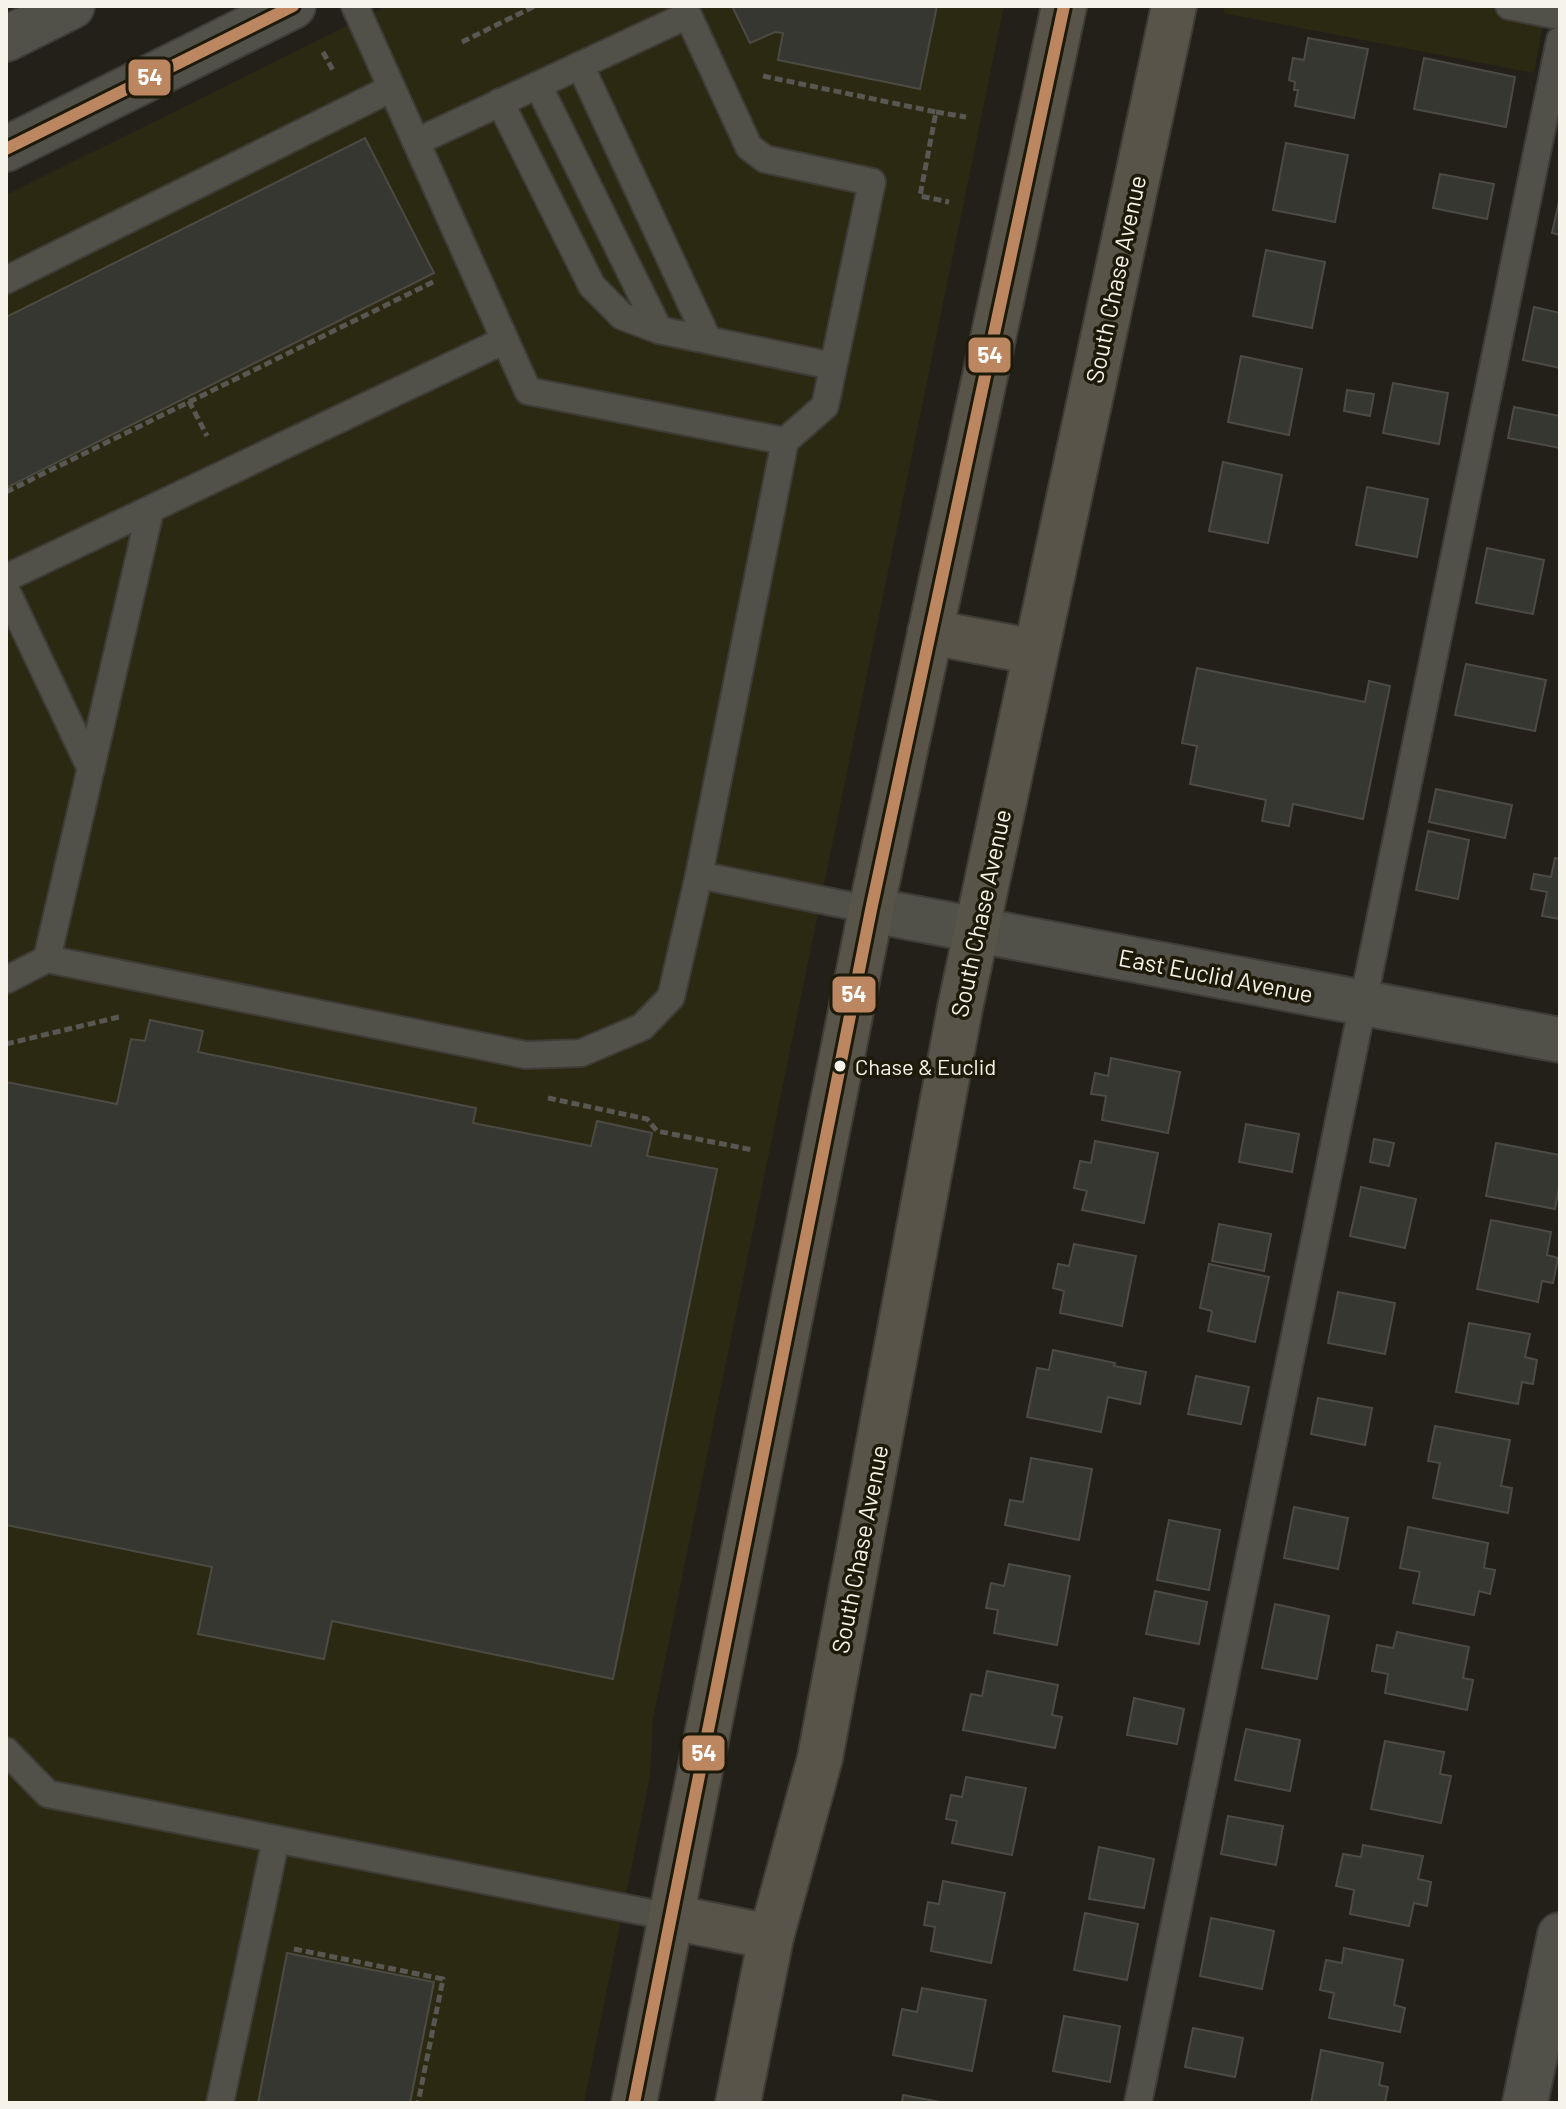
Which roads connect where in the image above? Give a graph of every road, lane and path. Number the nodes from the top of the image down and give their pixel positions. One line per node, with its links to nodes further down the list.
1 (72, 6): 9 (street)
2 (293, 6): 22 (street)
3 (355, 6): 16 (lane)
4 (535, 6): 11 (path)
5 (1064, 6): 35 (main road)
6 (1174, 6): 36 (main road, South Chase Avenue)
7 (1509, 6): 8 (lane)
8 (1560, 16)
9 (6, 39)
10 (1560, 40): 43 (lane)
11 (462, 42)
12 (323, 52): 18 (path)
13 (580, 65): 15 (lane); 28 (lane); 29 (lane)
14 (758, 74): 19 (path)
15 (538, 85): 17 (lane); 26 (lane)
16 (392, 88): 18 (lane); 21 (lane)
17 (500, 102): 21 (lane); 26 (lane)
18 (352, 108): 25 (lane)
19 (936, 112): 20 (path); 23 (path)
20 (966, 117)
21 (416, 142): 27 (lane)
22 (6, 149)
23 (949, 202)
24 (442, 277): 31 (path)
25 (6, 280)
26 (659, 330): 28 (lane)
27 (505, 340): 30 (lane); 32 (lane)
28 (708, 340): 29 (lane)
29 (833, 366): 30 (lane)
30 (785, 441): 38 (lane)
31 (6, 492)
32 (150, 511): 33 (lane); 37 (lane)
33 (6, 578)
34 (6, 590): 37 (lane)
35 (930, 632): 36 (main road); 39 (main road)
36 (1035, 652): 40 (main road, South Chase Avenue)
37 (91, 769): 41 (lane)
38 (699, 875): 39 (lane); 41 (lane)
39 (871, 910): 40 (street, East Euclid Avenue); 47 (main road)
40 (975, 929): 43 (street, East Euclid Avenue); 49 (main road, South Chase Avenue)
41 (47, 959): 42 (lane)
42 (6, 980)
43 (1363, 1003): 44 (street, East Euclid Avenue); 55 (lane)
44 (1560, 1040)
45 (6, 1751): 46 (lane)
46 (276, 1839): 47 (lane); 50 (lane)
47 (671, 1917): 49 (main road); 53 (main road)
48 (1560, 1935): 56 (street)
49 (771, 1937): 54 (main road, South Chase Avenue)
50 (254, 1941): 51 (lane); 52 (path)
51 (220, 2103)
52 (418, 2103)
53 (634, 2103)
54 (738, 2103)
55 (1138, 2103)
56 (1525, 2103)

